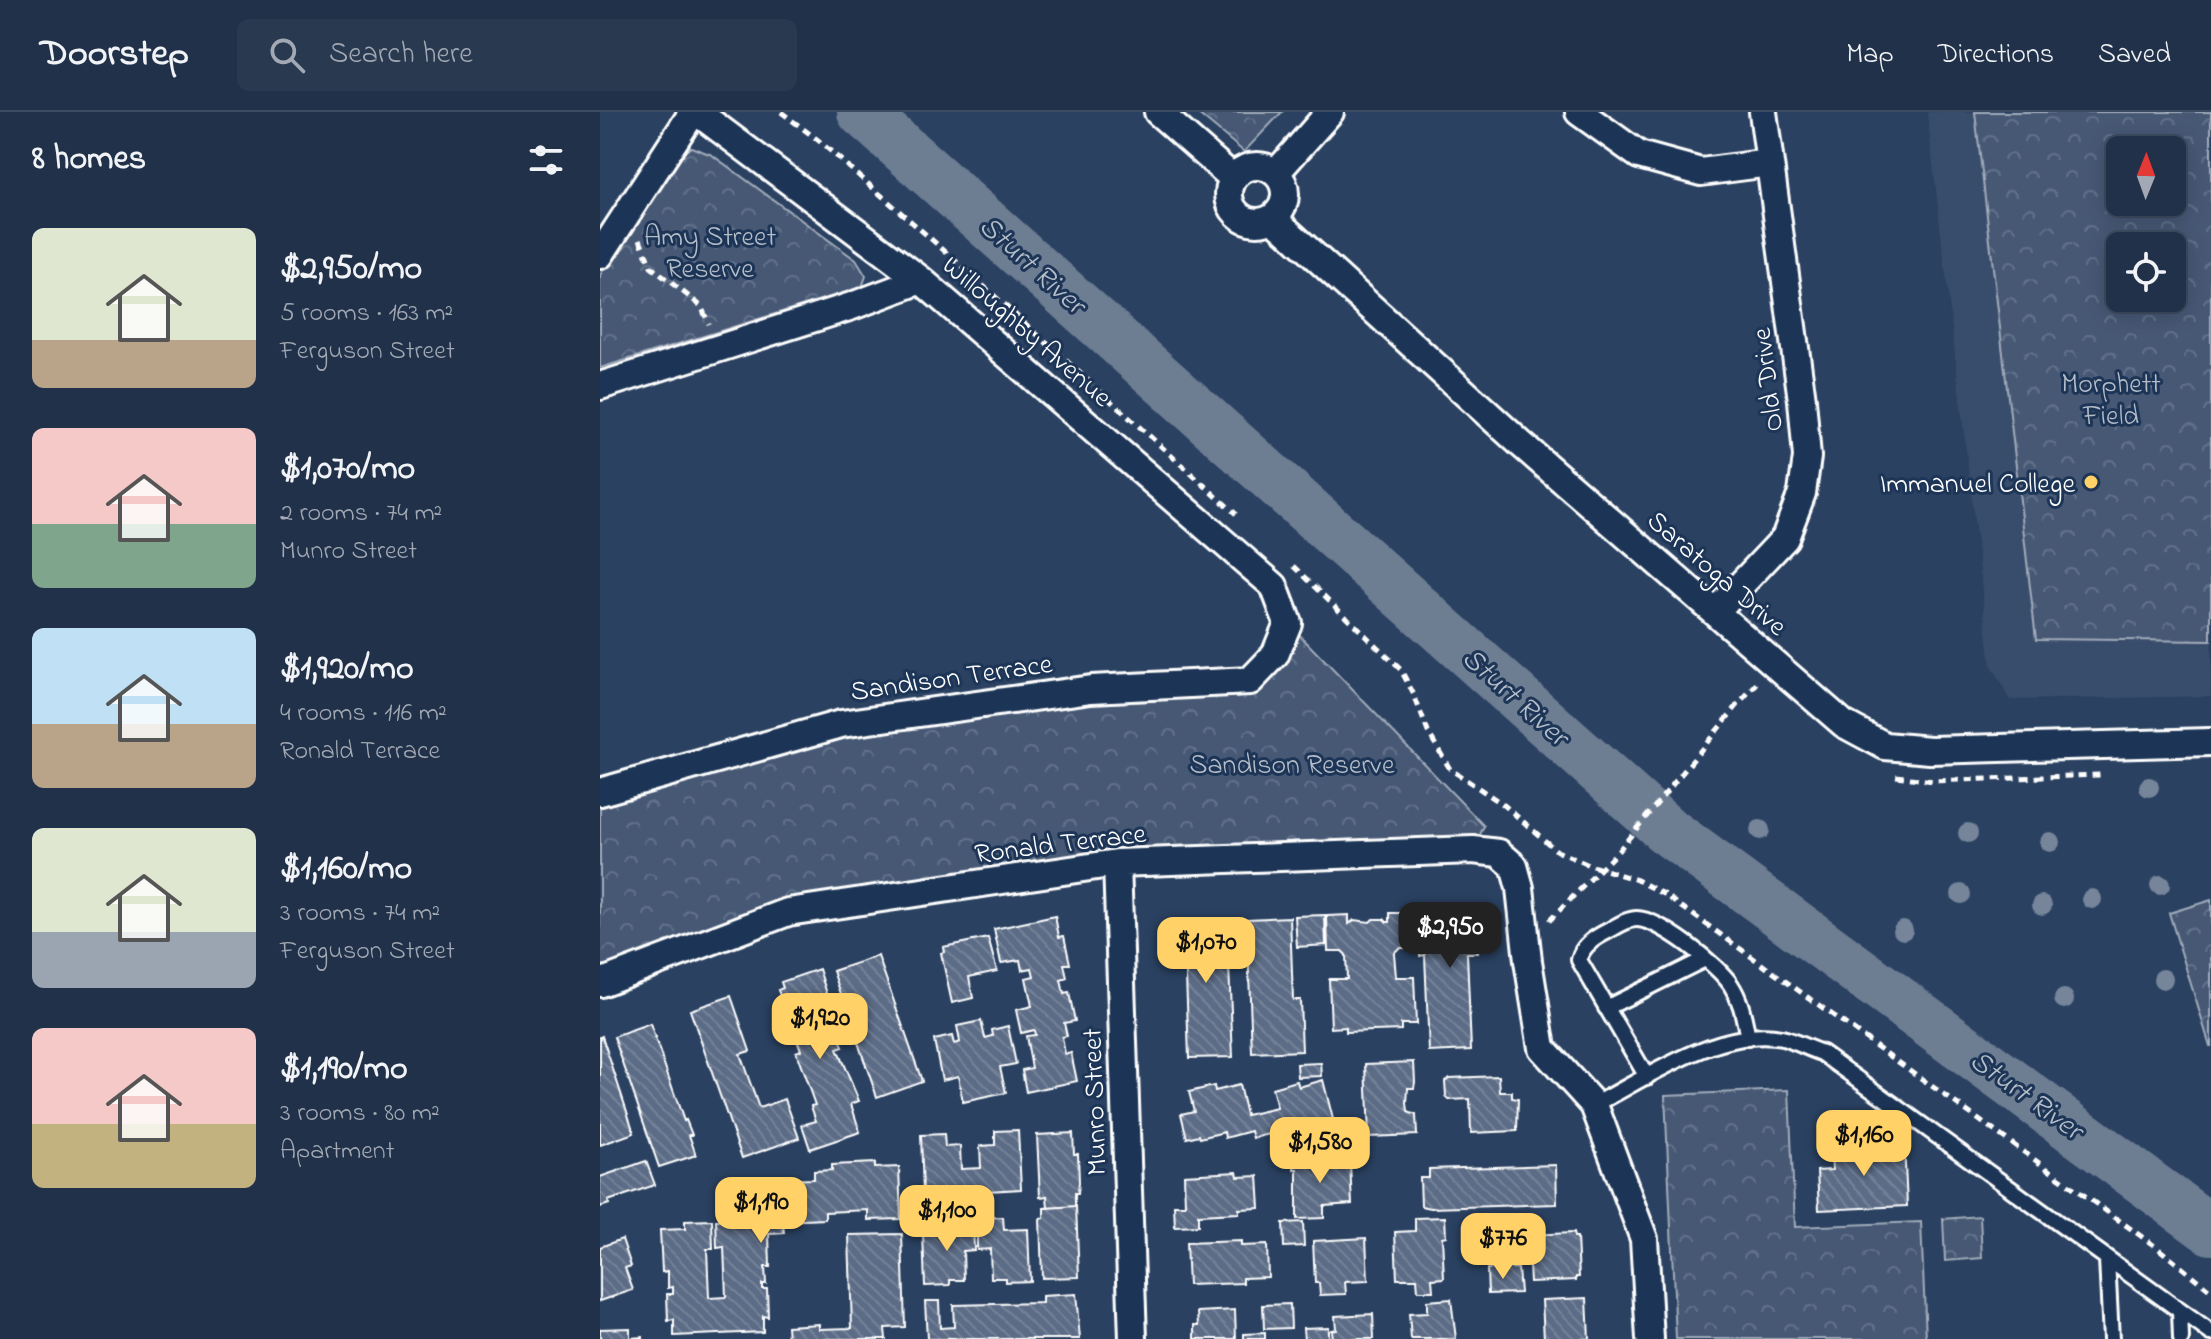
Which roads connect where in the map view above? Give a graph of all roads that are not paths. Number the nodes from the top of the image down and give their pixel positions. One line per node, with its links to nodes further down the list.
1 (695, 112): 10 (street); 11 (street, Willoughby Avenue)
2 (1158, 112): 8 (street)
3 (1330, 112): 7 (street)
4 (1579, 112): 6 (street)
5 (1763, 112): 6 (street, Old Drive)
6 (1769, 163): 13 (street, Old Drive)
7 (1276, 173): 8 (street); 9 (street)
8 (1233, 178): 9 (street)
9 (1273, 218): 13 (street, Saratoga Drive)
10 (600, 255)
11 (921, 280): 12 (street); 14 (street, Willoughby Avenue)
12 (600, 386)
13 (1716, 611): 15 (street, Saratoga Drive)
14 (1288, 623): 16 (street, Sandison Terrace)
15 (2211, 742)
16 (600, 792)
17 (1117, 863): 19 (street, Ronald Terrace); 23 (street, Ronald Terrace); 27 (street, Munro Street)
18 (1705, 959): 20 (lane); 20 (lane); 21 (lane)
19 (600, 983)
20 (1606, 1008): 22 (lane)
21 (1748, 1038): 22 (lane); 24 (lane)
22 (1647, 1077): 23 (lane)
23 (1594, 1105): 28 (street)
24 (2107, 1259): 25 (lane); 29 (lane)
25 (2180, 1311): 26 (lane); 30 (lane)
26 (2211, 1333)
27 (1133, 1339)
28 (1650, 1339)
29 (2111, 1339)
30 (2181, 1339)

